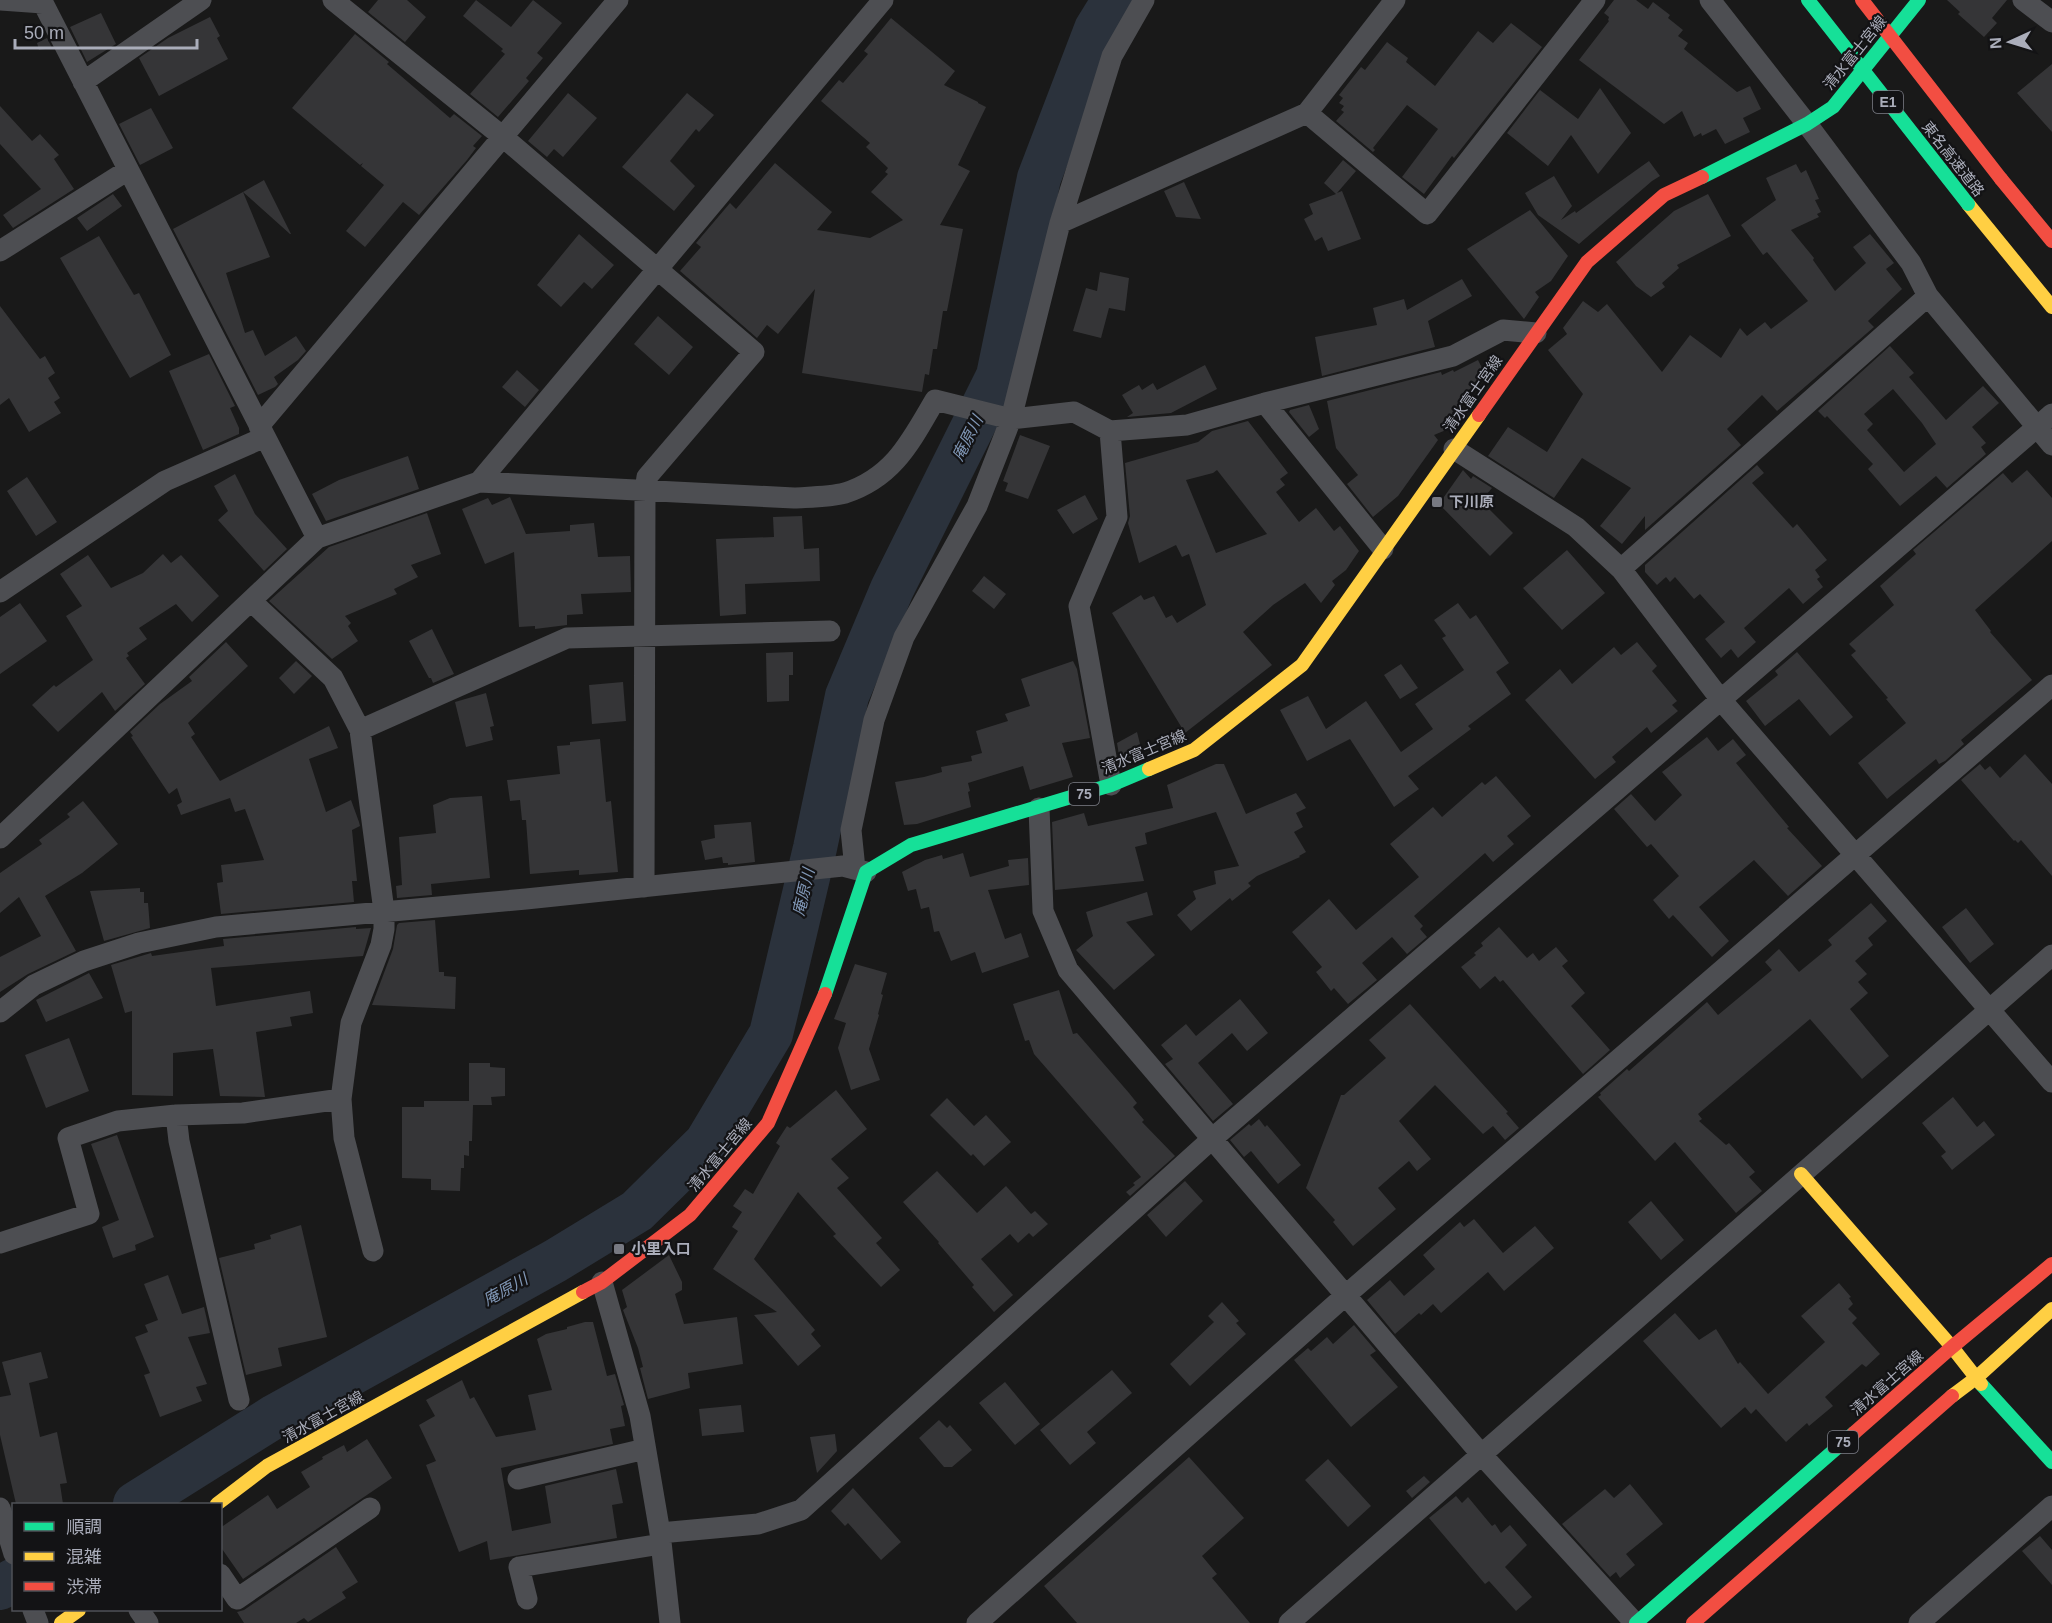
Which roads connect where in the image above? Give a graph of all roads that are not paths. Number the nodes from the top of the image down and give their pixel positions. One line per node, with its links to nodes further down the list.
1 (0, 0): 16 (street)
2 (201, 0): 16 (street)
3 (333, 0): 20 (street)
4 (618, 0): 20 (street)
5 (883, 0): 25 (street)
6 (1144, 0): 22 (street)
7 (1395, 0): 18 (street)
8 (1594, 0): 18 (street)
9 (1710, 0): 19 (street)
10 (1808, 0): 27 (main road, 東名高速道路 / E1, bridge)
11 (1862, 0): 17 (main road, 東名高速道路, bridge)
12 (1877, 0): 17 (main road, bridge)
13 (1919, 0): 19 (main road, 清水富士宮線 / 75)
14 (2023, 0): 15 (street)
15 (2052, 22)
16 (83, 82): 21 (street)
17 (1934, 93): 23 (main road, 東名高速道路, bridge)
18 (1307, 113): 22 (street)
19 (1807, 124): 26 (street); 28 (main road, 清水富士宮線 / 75)
20 (502, 137): 25 (street); 32 (street)
21 (128, 170): 24 (street); 32 (street)
22 (1059, 223): 30 (street)
23 (2052, 241)
24 (0, 251)
25 (658, 269): 36 (street); 37 (street)
26 (1928, 296): 31 (street); 40 (street)
27 (2052, 307)
28 (1536, 333): 29 (street); 35 (main road, 清水富士宮線 / 75)
29 (1265, 403): 33 (street); 39 (street)
30 (1003, 417): 33 (street); 37 (street); 52 (street)
31 (2045, 421): 34 (street); 46 (street)
32 (262, 431): 38 (street); 41 (street)
33 (1110, 431): 48 (street)
34 (2052, 445)
35 (1454, 449): 39 (main road, 清水富士宮線 / 75); 40 (street)
36 (480, 482): 37 (street); 38 (street)
37 (645, 491): 44 (street)
38 (317, 538): 42 (street)
39 (1383, 549): 48 (main road, 清水富士宮線 / 75)
40 (1621, 569): 46 (street)
41 (0, 592)
42 (251, 601): 47 (street); 50 (street)
43 (830, 631): 44 (street)
44 (645, 636): 47 (street); 53 (street)
45 (2052, 685): 51 (street)
46 (1721, 700): 51 (street); 61 (street)
47 (360, 730): 54 (street)
48 (1111, 785): 49 (main road, 清水富士宮線 / 75)
49 (1039, 808): 52 (main road, 清水富士宮線 / 75); 61 (street)
50 (0, 838)
51 (1855, 855): 56 (street); 67 (street)
52 (855, 869): 53 (street); 66 (main road, 清水富士宮線)
53 (644, 887): 54 (street)
54 (384, 911): 57 (street); 59 (street)
55 (2052, 955): 56 (street)
56 (1989, 1010): 58 (street); 62 (street)
57 (0, 1012)
58 (2052, 1082)
59 (342, 1099): 60 (street); 64 (street)
60 (177, 1115): 63 (street); 71 (street)
61 (1213, 1138): 67 (street); 80 (street)
62 (1801, 1174): 69 (main road); 73 (street)
63 (0, 1243)
64 (373, 1251)
65 (2052, 1264): 69 (main road, 清水富士宮線 / 75)
66 (602, 1282): 72 (street); 76 (main road, 清水富士宮線)
67 (1346, 1295): 73 (street); 87 (street)
68 (2052, 1309): 70 (main road, 75)
69 (1952, 1347): 70 (main road); 89 (main road, 清水富士宮線 / 75)
70 (1976, 1378): 74 (main road); 90 (main road, 75)
71 (239, 1400)
72 (645, 1449): 75 (street); 80 (street)
73 (1481, 1454): 88 (street); 89 (street)
74 (2052, 1462)
75 (518, 1479)
76 (218, 1503)
77 (2052, 1506): 91 (street)
78 (0, 1508): 81 (street)
79 (370, 1508): 82 (street)
80 (660, 1538): 83 (street); 86 (street)
81 (11, 1546)
82 (222, 1577)
83 (527, 1599)
84 (78, 1611): 85 (main road)
85 (61, 1623)
86 (670, 1623)
87 (977, 1623)
88 (1289, 1623)
89 (1635, 1623)
90 (1694, 1623)
91 (1919, 1623)

